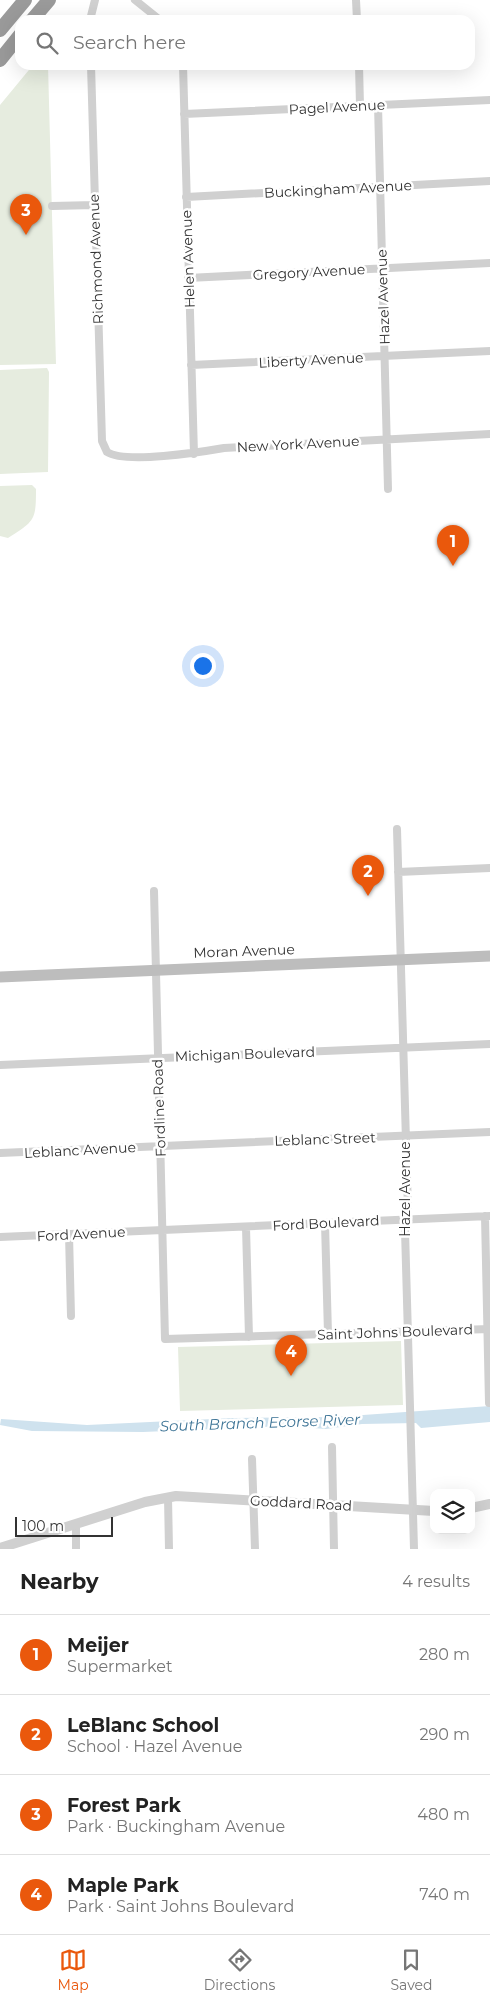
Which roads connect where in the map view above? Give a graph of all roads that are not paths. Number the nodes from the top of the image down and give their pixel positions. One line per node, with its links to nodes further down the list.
1 (25, 0): 10 (highway)
2 (49, 0): 6 (highway)
3 (95, 0): 7 (street)
4 (135, 0): 8 (street)
5 (356, 0): 9 (street)
6 (36, 15)
7 (91, 15)
8 (154, 15)
9 (357, 15)
10 (0, 30)
11 (15, 41): 12 (highway)
12 (0, 60)
13 (91, 70): 23 (street, Richmond Avenue)
14 (182, 70): 19 (street, Helen Avenue)
15 (359, 70): 18 (street)
16 (490, 100): 17 (street, Pagel Avenue)
17 (378, 105): 18 (street, Pagel Avenue); 21 (street, Hazel Avenue)
18 (360, 106): 19 (street, Pagel Avenue)
19 (184, 114): 22 (street, Helen Avenue)
20 (490, 181): 21 (street, Buckingham Avenue)
21 (380, 187): 22 (street, Buckingham Avenue); 26 (street, Hazel Avenue)
22 (186, 197): 27 (street, Helen Avenue)
23 (95, 205): 24 (street); 33 (street, Richmond Avenue)
24 (52, 206)
25 (490, 263): 26 (street, Gregory Avenue)
26 (382, 269): 27 (street, Gregory Avenue); 29 (street, Hazel Avenue)
27 (188, 278): 30 (street, Helen Avenue)
28 (490, 351): 29 (street, Liberty Avenue)
29 (384, 356): 30 (street, Liberty Avenue); 32 (street, Hazel Avenue)
30 (191, 365): 34 (street, Helen Avenue)
31 (490, 434): 32 (street, New York Avenue)
32 (387, 440): 34 (street, New York Avenue); 35 (street, Hazel Avenue)
33 (107, 452): 34 (street, New York Avenue)
34 (194, 454)
35 (388, 489)
36 (397, 829): 38 (street, Hazel Avenue)
37 (490, 868): 38 (street)
38 (398, 872): 41 (street, Hazel Avenue)
39 (154, 891): 42 (street, Fordline Road)
40 (490, 956): 41 (main road, Moran Avenue)
41 (401, 960): 42 (main road, Moran Avenue); 45 (street, Hazel Avenue)
42 (155, 970): 43 (main road, Moran Avenue); 46 (street, Fordline Road)
43 (0, 977)
44 (490, 1044): 45 (street, Michigan Boulevard)
45 (403, 1048): 46 (street, Michigan Boulevard); 49 (street, Hazel Avenue)
46 (158, 1058): 47 (street, Michigan Boulevard); 50 (street, Fordline Road)
47 (0, 1065)
48 (490, 1132): 49 (street, Leblanc Street)
49 (405, 1136): 50 (street, Leblanc Street); 53 (street, Hazel Avenue)
50 (160, 1146): 51 (street, Leblanc Avenue); 56 (street, Fordline Road)
51 (0, 1153)
52 (488, 1216): 53 (street, Ford Boulevard); 61 (street)
53 (407, 1219): 54 (street, Ford Boulevard); 62 (street, Hazel Avenue)
54 (325, 1223): 55 (street, Ford Boulevard); 63 (street)
55 (246, 1227): 56 (street, Ford Boulevard); 64 (street)
56 (162, 1230): 57 (street, Ford Avenue); 60 (street, Fordline Road)
57 (69, 1234): 58 (street, Ford Avenue); 59 (street)
58 (0, 1237)
59 (71, 1316)
60 (163, 1325): 64 (street, Saint Johns Boulevard)
61 (489, 1329): 62 (street, Saint Johns Boulevard); 65 (street)
62 (407, 1332): 63 (street, Saint Johns Boulevard); 73 (street, Hazel Avenue)
63 (328, 1334): 64 (street, Saint Johns Boulevard)
64 (248, 1337)
65 (489, 1403)
66 (332, 1446): 71 (street)
67 (252, 1459): 69 (street)
68 (168, 1497): 69 (street, Goddard Road); 75 (street, Goddard Road); 78 (street)
69 (253, 1500): 71 (street, Goddard Road); 79 (street)
70 (490, 1504): 72 (street)
71 (333, 1505): 73 (street, Goddard Road); 80 (street)
72 (475, 1507)
73 (413, 1509): 74 (street, Goddard Road); 81 (street, Hazel Avenue)
74 (430, 1511)
75 (76, 1524): 76 (street, Goddard Road); 77 (street)
76 (0, 1548)
77 (76, 1549)
78 (169, 1549)
79 (255, 1549)
80 (334, 1549)
81 (414, 1549)

